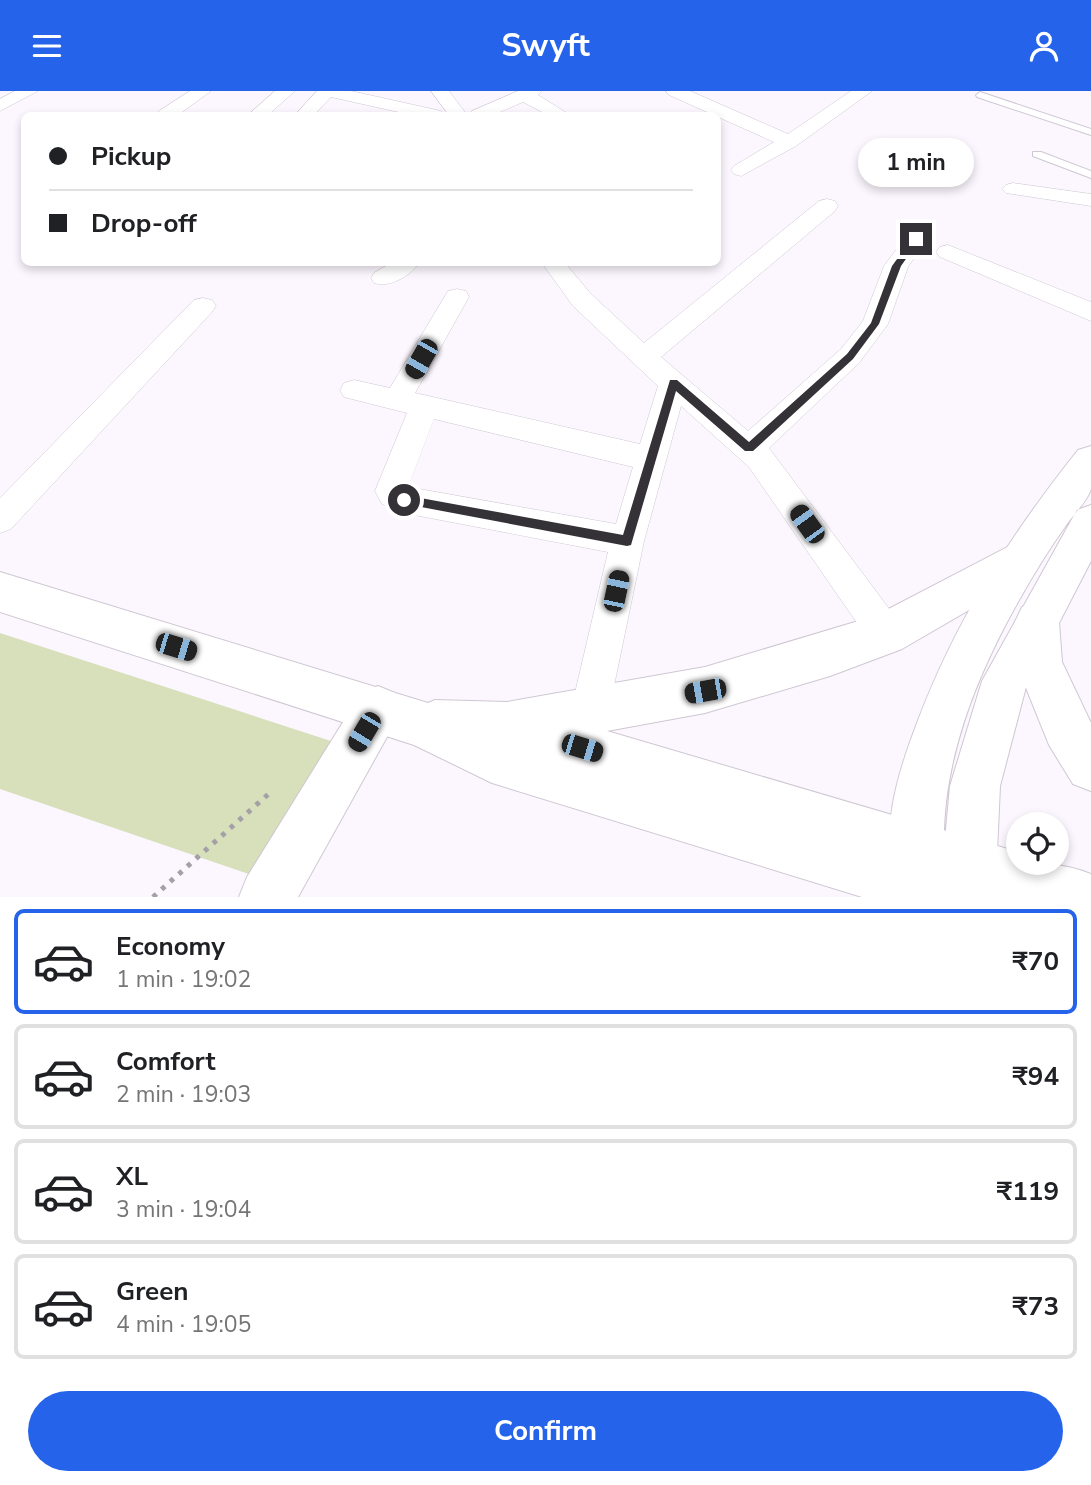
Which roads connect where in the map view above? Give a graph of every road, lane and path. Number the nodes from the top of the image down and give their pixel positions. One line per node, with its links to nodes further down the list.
1 (29, 91): 12 (street)
2 (202, 91): 13 (street)
3 (286, 91): 14 (street)
4 (327, 91): 11 (street); 15 (street)
5 (440, 91): 18 (street)
6 (675, 91): 22 (street)
7 (825, 91): 9 (street)
8 (529, 93): 19 (street); 20 (street)
9 (856, 95): 22 (street)
10 (980, 95): 21 (lane)
11 (380, 103): 16 (street); 17 (street)
12 (0, 106)
13 (170, 112)
14 (261, 112)
15 (307, 112)
16 (369, 112)
17 (420, 112)
18 (456, 112)
19 (486, 112)
20 (557, 112)
21 (1091, 132)
22 (789, 142): 24 (street)
23 (1037, 155): 25 (lane)
24 (741, 170)
25 (1091, 175)
26 (1013, 189): 27 (street)
27 (1091, 199)
28 (827, 207): 37 (street)
29 (916, 239): 41 (street)
30 (948, 252): 36 (street)
31 (402, 266): 33 (street)
32 (555, 266): 37 (street)
33 (383, 278)
34 (457, 297): 40 (street)
35 (203, 306): 44 (street)
36 (1091, 312)
37 (643, 358): 38 (street)
38 (673, 383): 41 (street); 42 (street)
39 (354, 390): 40 (street)
40 (410, 403): 42 (street); 46 (street)
41 (749, 448): 50 (street)
42 (652, 459): 46 (street)
43 (1091, 461): 45 (main road)
44 (0, 519)
45 (1073, 526): 47 (main road); 49 (main road)
46 (627, 541): 51 (street)
47 (1021, 558): 50 (main road); 56 (main road)
48 (0, 593): 52 (main road)
49 (1037, 622): 54 (main road); 56 (main road)
50 (886, 634): 51 (main road)
51 (590, 710): 53 (main road)
52 (400, 717): 53 (main road); 56 (main road); 57 (main road)
53 (504, 725): 56 (main road)
54 (1091, 766)
55 (273, 790): 58 (path)
56 (940, 882): 59 (main road)
57 (275, 895)
58 (153, 897)
59 (1079, 897)

